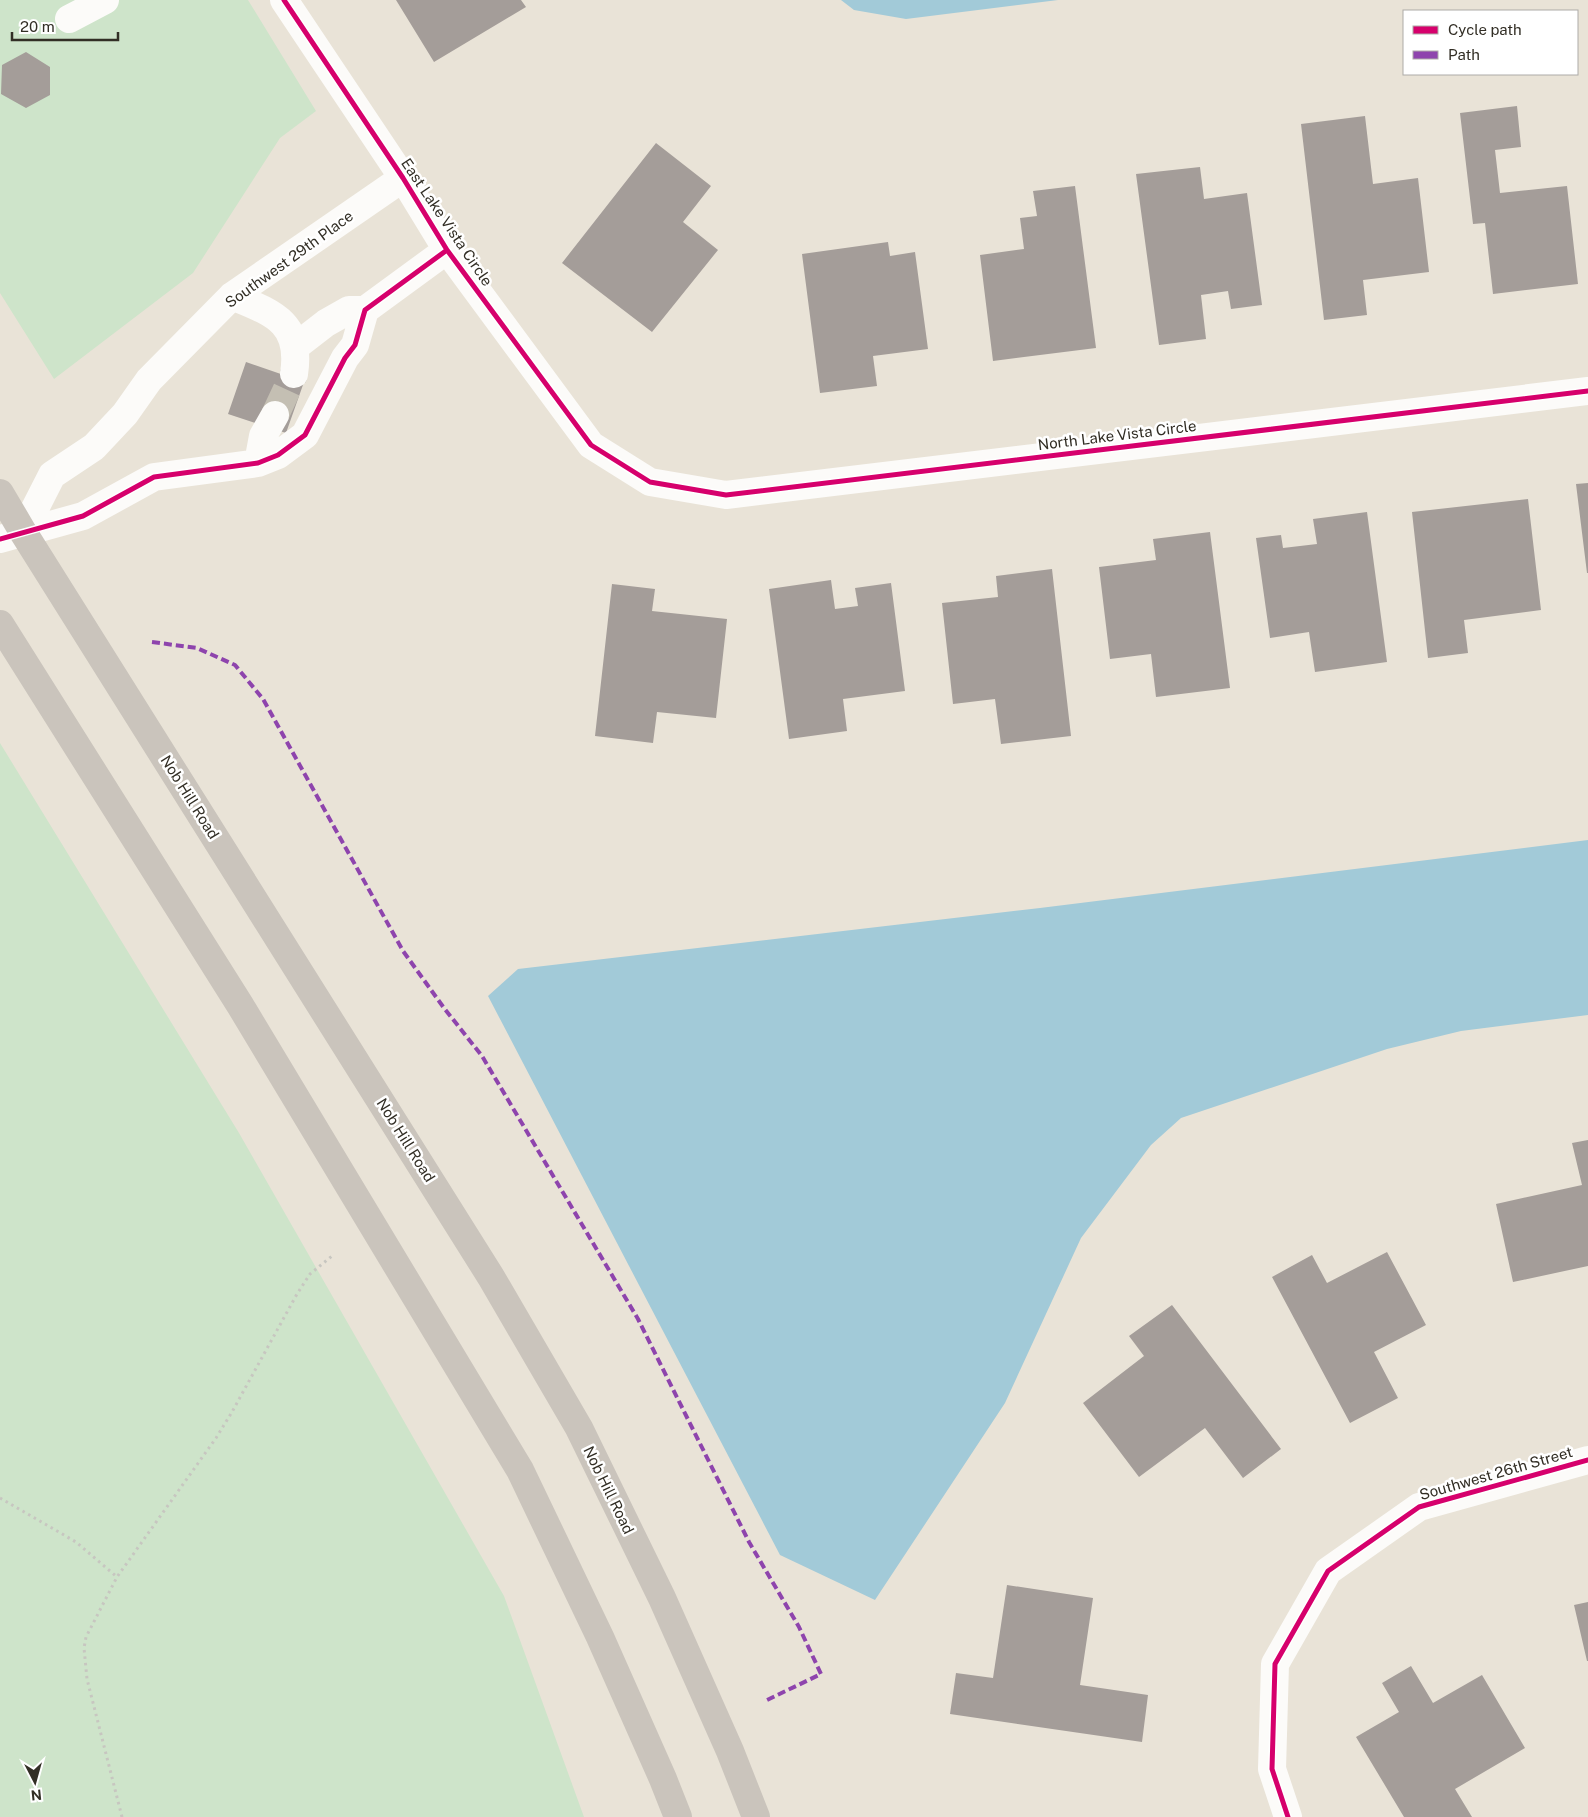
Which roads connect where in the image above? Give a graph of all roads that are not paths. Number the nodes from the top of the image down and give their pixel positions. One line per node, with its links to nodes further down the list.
1 (105, 0): 3 (street)
2 (284, 0): 4 (street, East Lake Vista Circle)
3 (70, 19)
4 (403, 178): 5 (street, East Lake Vista Circle); 6 (street, Southwest 29th Place)
5 (447, 250): 7 (street); 13 (street, East Lake Vista Circle)
6 (232, 296): 8 (street); 15 (street, Southwest 29th Place)
7 (365, 310): 8 (street); 12 (street)
8 (295, 346): 9 (street)
9 (294, 374)
10 (1588, 391): 13 (street, North Lake Vista Circle)
11 (275, 415): 12 (street)
12 (258, 463): 15 (street)
13 (650, 482)
14 (0, 493): 15 (main road, Nob Hill Road)
15 (12, 536): 19 (main road, Nob Hill Road)
16 (0, 624): 18 (main road)
17 (1588, 1460): 20 (street, Southwest 26th Street)
18 (678, 1817)
19 (756, 1817)
20 (1288, 1817)

